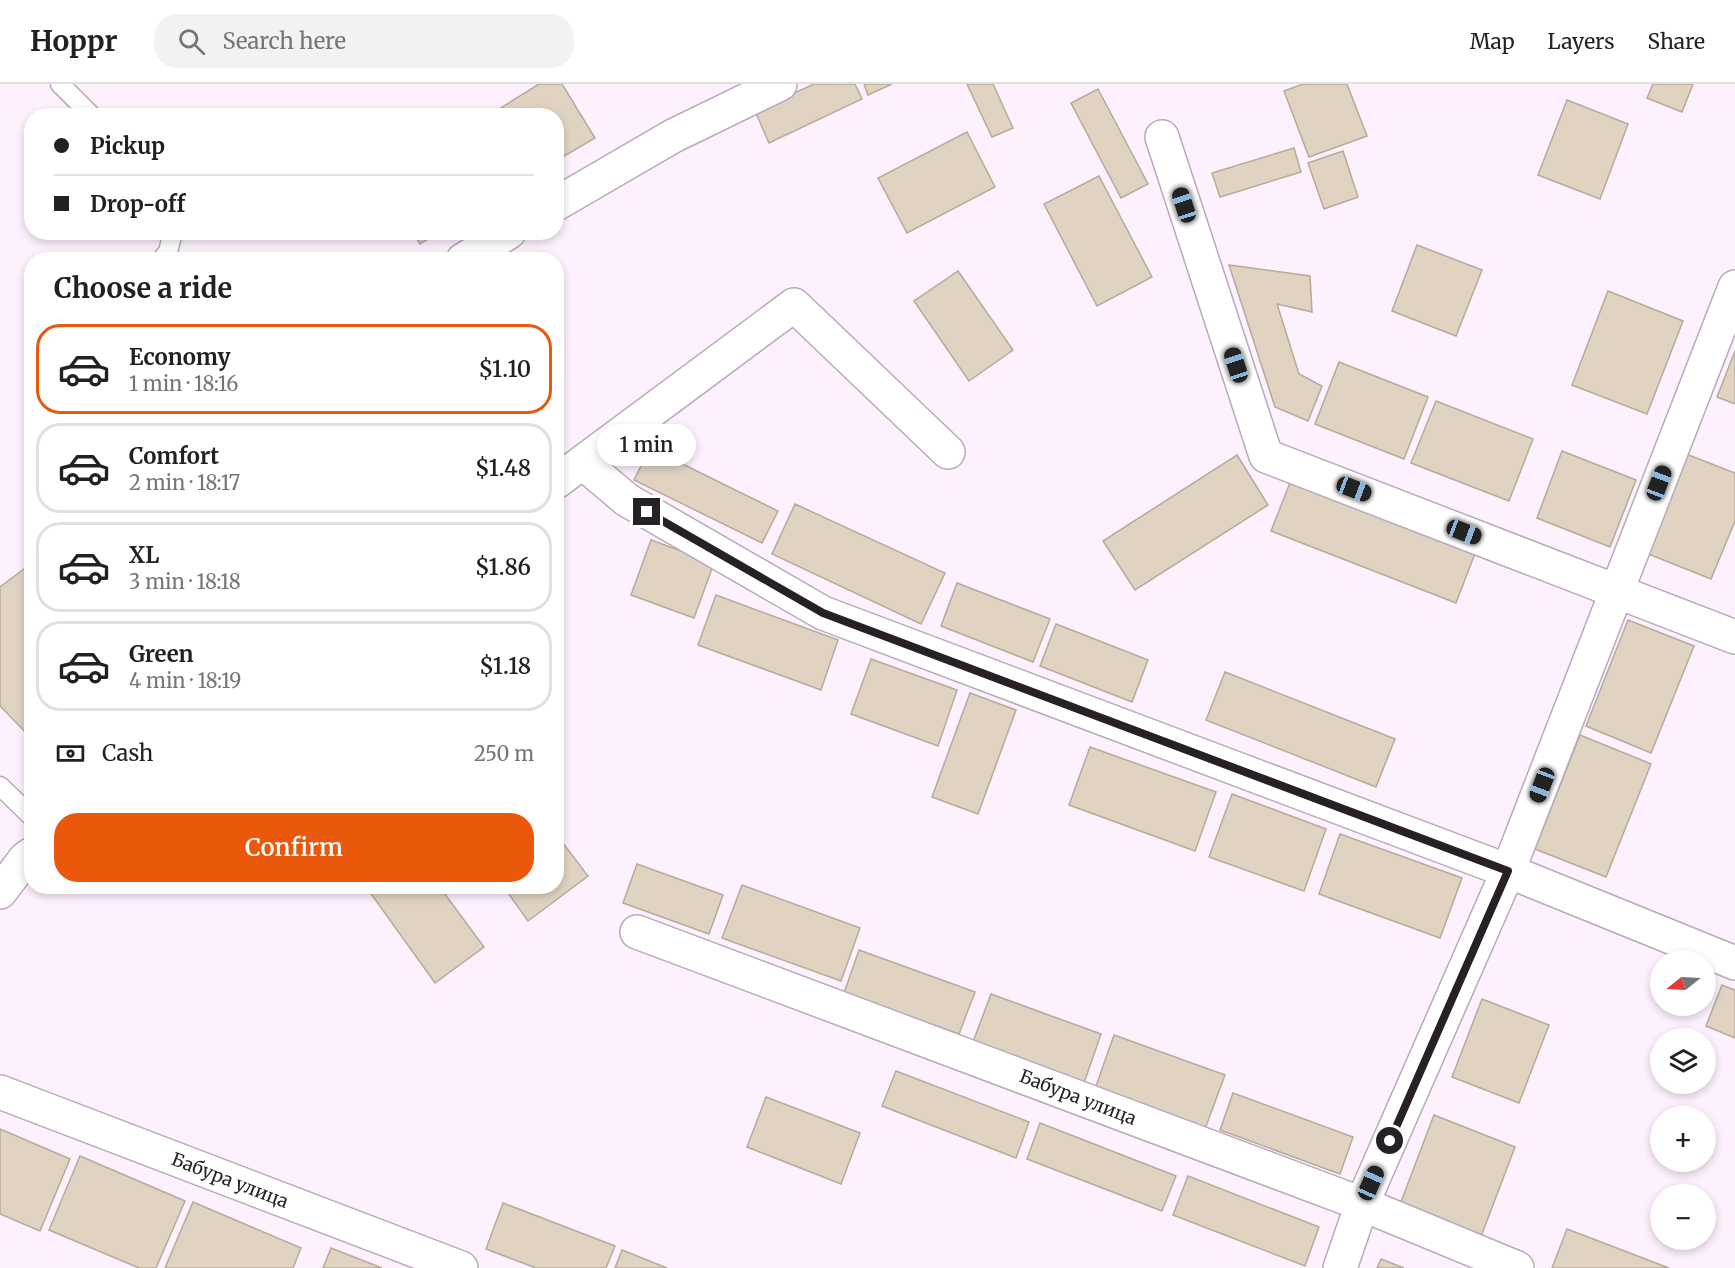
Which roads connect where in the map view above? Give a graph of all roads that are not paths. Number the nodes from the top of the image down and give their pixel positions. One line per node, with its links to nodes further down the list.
1 (60, 84): 3 (lane)
2 (780, 84): 5 (street)
3 (84, 108)
4 (1162, 137): 12 (street)
5 (564, 199)
6 (496, 240): 7 (street)
7 (476, 252)
8 (1735, 287): 12 (street)
9 (948, 452): 10 (street)
10 (583, 463): 11 (street); 17 (street)
11 (564, 476)
12 (1617, 591): 13 (street); 17 (street)
13 (1735, 637)
14 (0, 786): 15 (lane)
15 (24, 809)
16 (24, 859): 18 (street)
17 (1508, 871): 20 (street); 22 (street)
18 (0, 892)
19 (638, 932): 22 (street, Бабура улица)
20 (1735, 963)
21 (0, 1092): 23 (street, Бабура улица)
22 (1362, 1204): 24 (street); 25 (street, Бабура улица)
23 (461, 1268)
24 (1340, 1268)
25 (1517, 1268)

